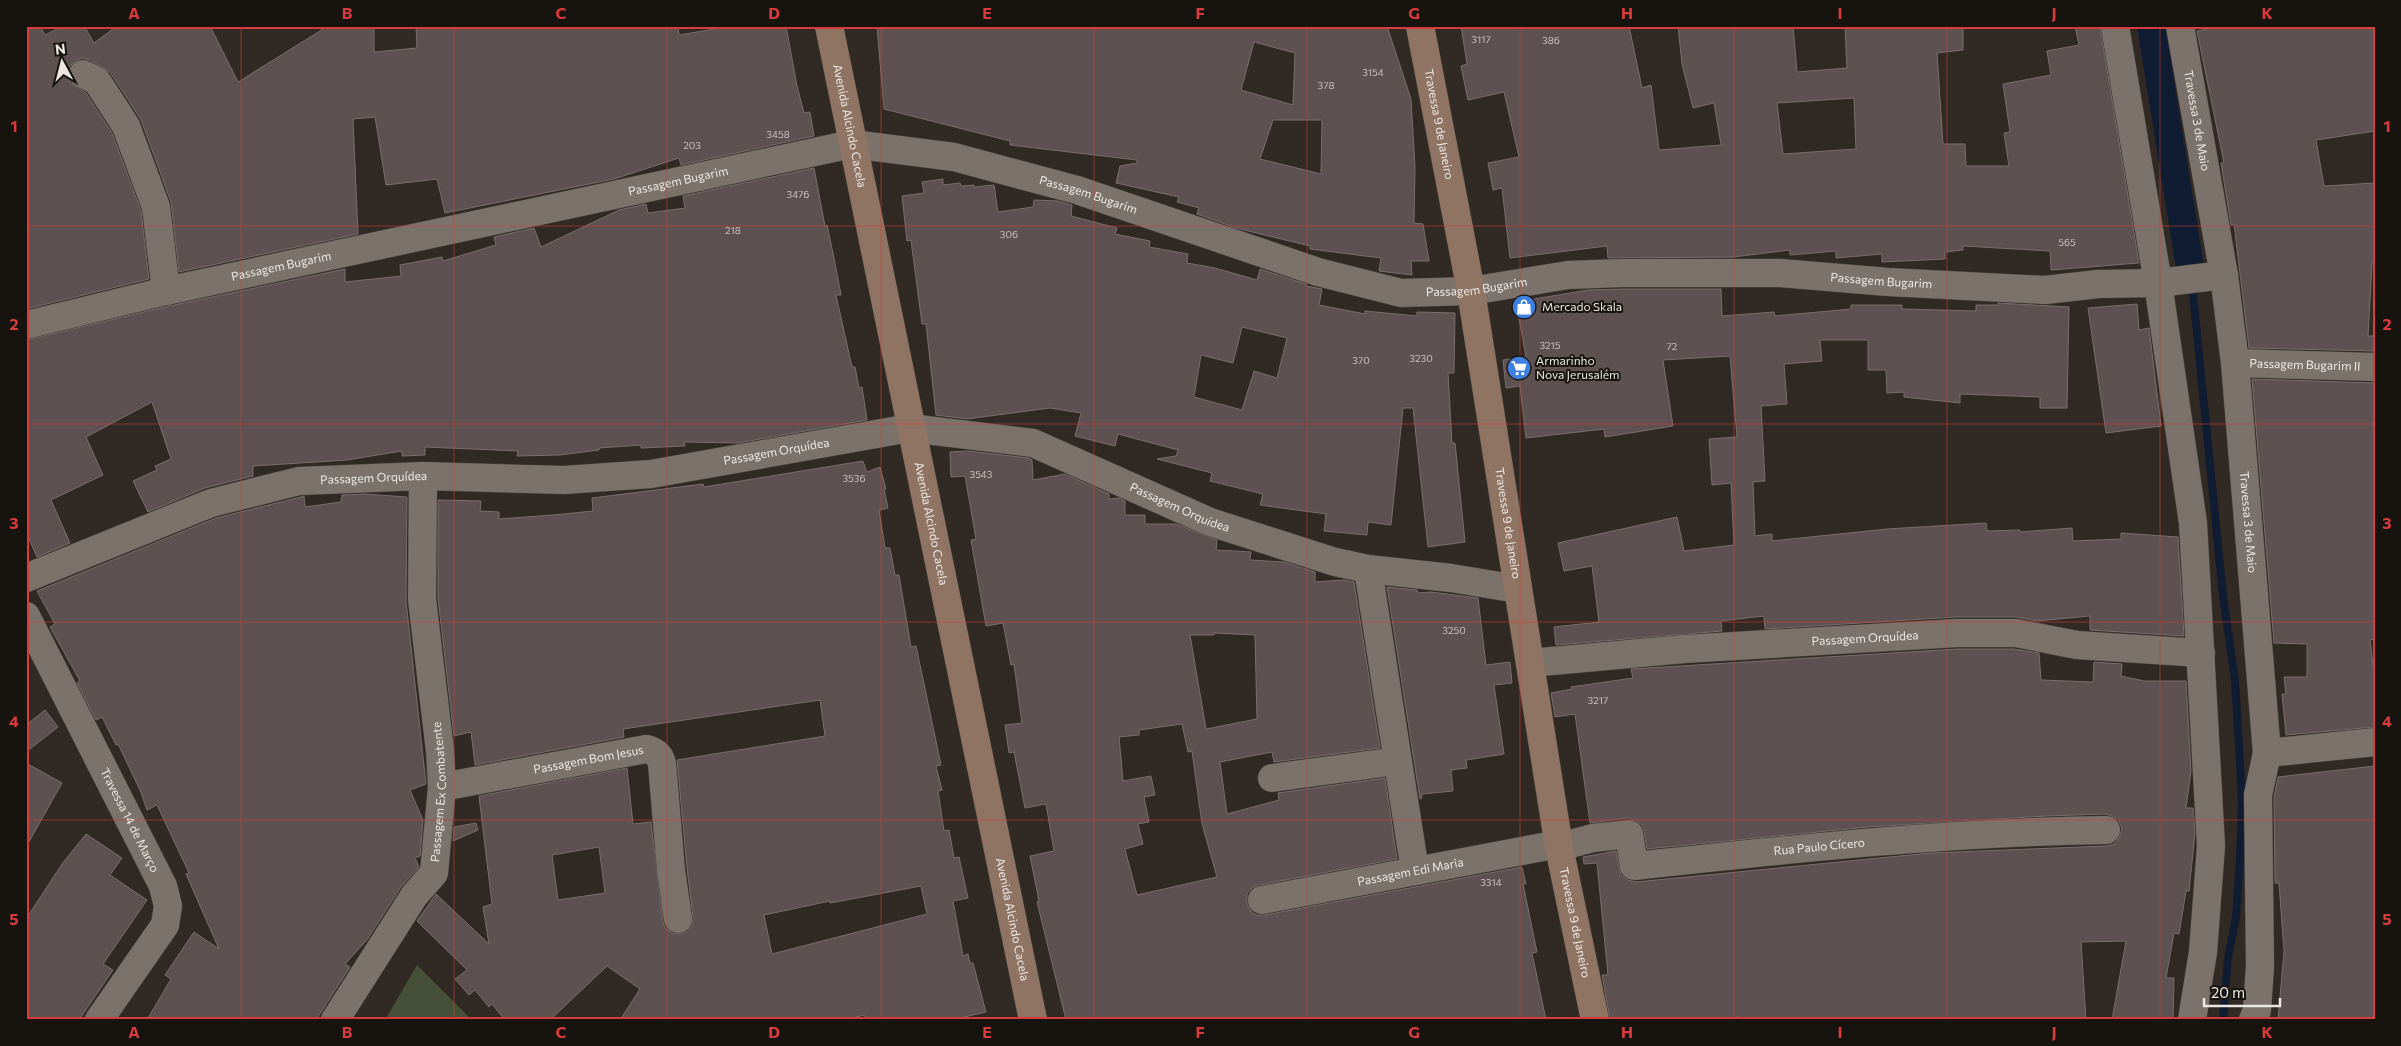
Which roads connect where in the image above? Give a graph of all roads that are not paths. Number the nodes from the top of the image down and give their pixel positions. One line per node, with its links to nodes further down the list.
1 (829, 26): 6 (main road, Avenida Alcindo Cacela)
2 (1420, 26): 10 (main road, Travessa 9 de Janeiro)
3 (2115, 26): 8 (street)
4 (2180, 26): 7 (street, Travessa 3 de Maio)
5 (83, 74): 9 (street)
6 (852, 144): 9 (street, Passagem Bugarim); 10 (street, Passagem Bugarim); 14 (main road, Avenida Alcindo Cacela)
7 (2220, 276): 8 (street, Passagem Bugarim); 12 (street, Travessa 3 de Maio)
8 (2167, 281): 10 (street, Passagem Bugarim); 20 (street)
9 (166, 290): 11 (street, Passagem Bugarim)
10 (1472, 291): 18 (main road, Travessa 9 de Janeiro)
11 (26, 325)
12 (2235, 363): 13 (street, Passagem Bugarim II); 23 (street, Travessa 3 de Maio)
13 (2375, 368)
14 (910, 428): 15 (street, Passagem Orquídea); 16 (street, Passagem Orquídea); 34 (main road, Avenida Alcindo Cacela)
15 (423, 476): 17 (street, Passagem Orquídea); 26 (street, Passagem Ex Combatente)
16 (1368, 569): 18 (street, Passagem Orquídea); 24 (street)
17 (26, 578)
18 (1518, 589): 21 (main road, Travessa 9 de Janeiro)
19 (26, 616): 32 (street, Travessa 14 de Março)
20 (2201, 653): 21 (street, Passagem Orquídea); 36 (street)
21 (1530, 663): 28 (main road, Travessa 9 de Janeiro)
22 (2375, 742): 23 (street)
23 (2267, 753): 37 (street, Travessa 3 de Maio)
24 (1397, 762): 25 (street); 29 (street)
25 (1272, 778)
26 (442, 787): 31 (street, Passagem Bom Jesus); 33 (street, Passagem Ex Combatente)
27 (2106, 830): 28 (street, Rua Paulo Cícero)
28 (1559, 846): 29 (street, Passagem Edi Maria); 35 (main road, Travessa 9 de Janeiro)
29 (1415, 871): 30 (street, Passagem Edi Maria)
30 (1262, 900)
31 (678, 919)
32 (99, 1020)
33 (335, 1020)
34 (1034, 1020)
35 (1595, 1020)
36 (2192, 1020)
37 (2253, 1020)

